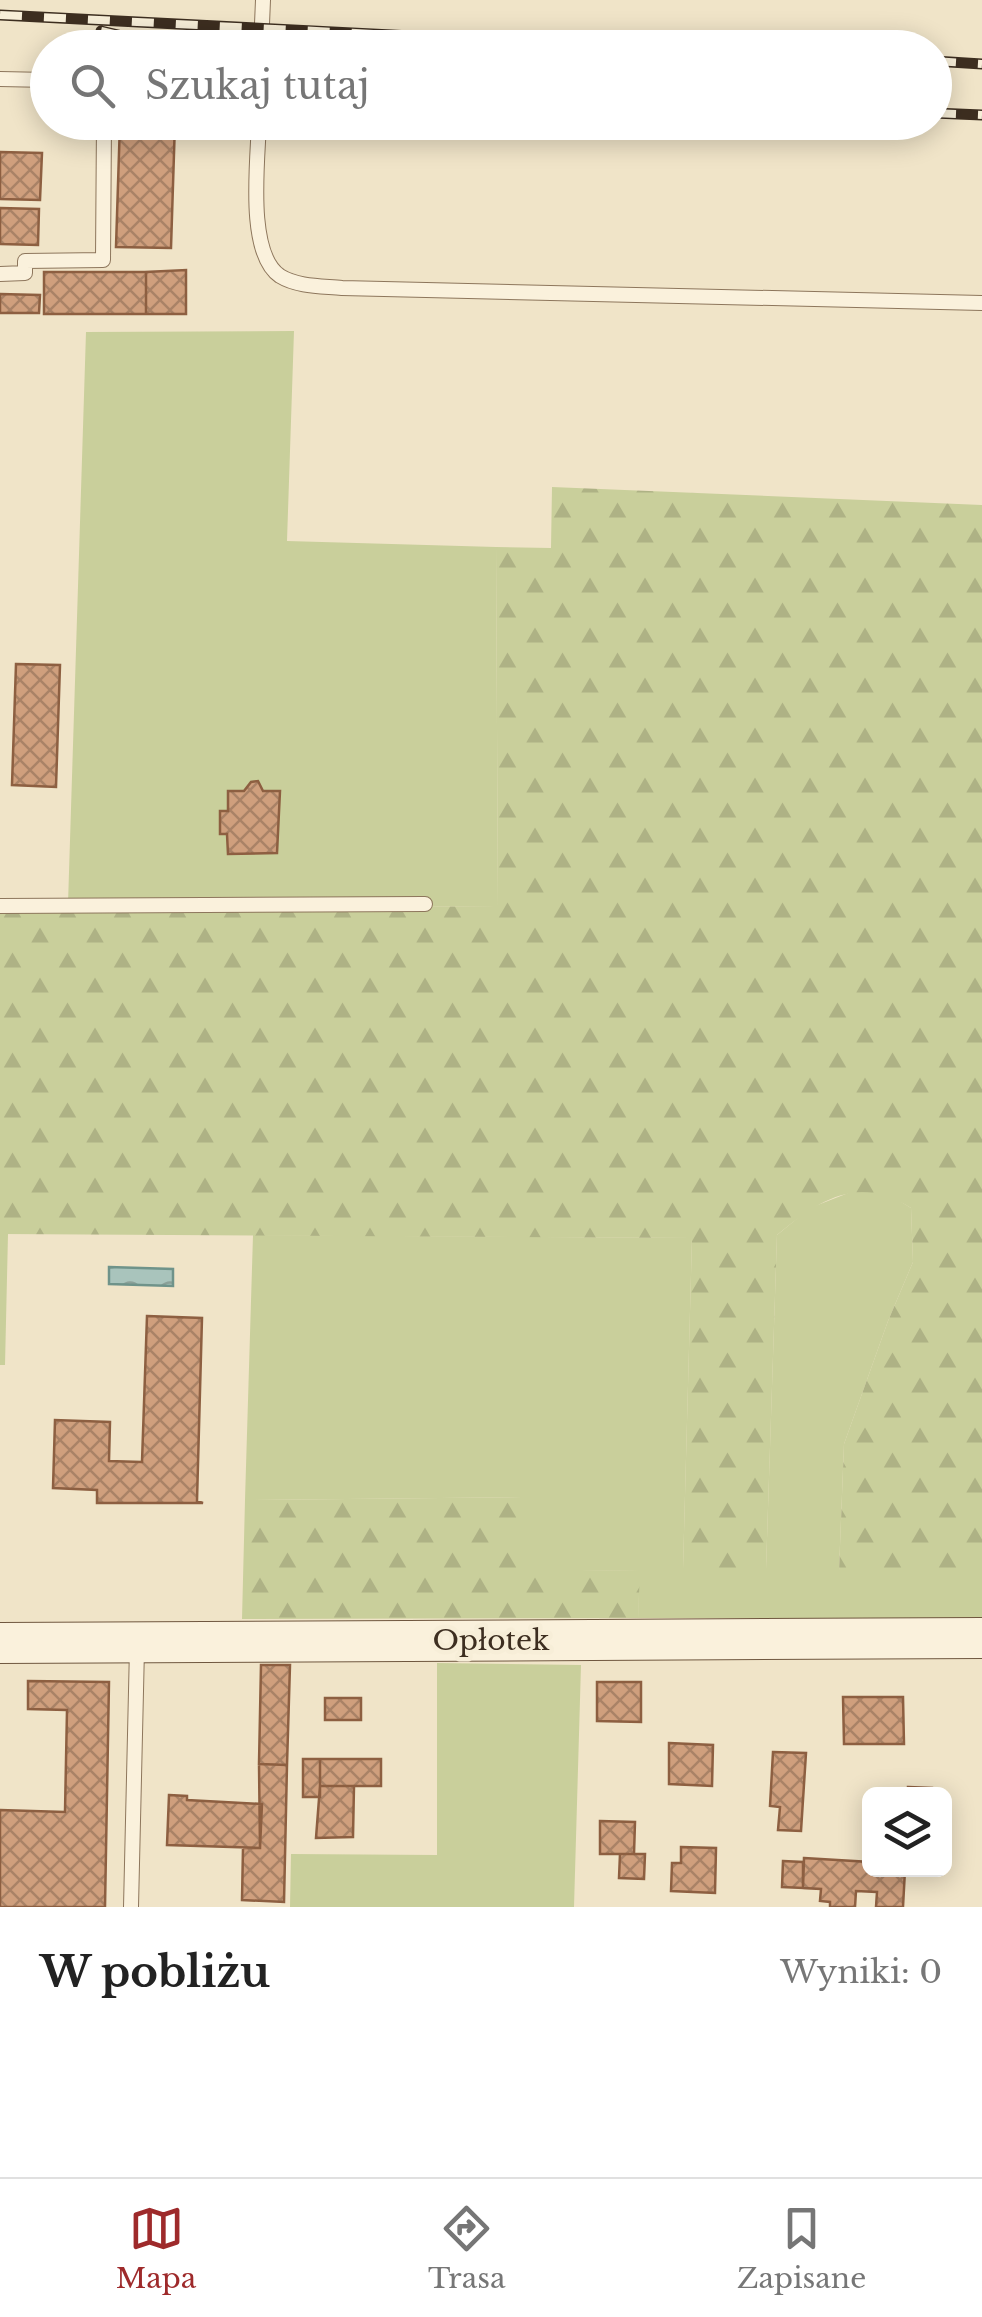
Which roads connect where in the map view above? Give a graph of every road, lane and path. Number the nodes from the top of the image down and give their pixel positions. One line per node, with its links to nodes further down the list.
1 (263, 0): 2 (lane)
2 (262, 30)
3 (0, 79): 4 (lane)
4 (30, 80)
5 (104, 140): 7 (lane)
6 (258, 140): 8 (lane)
7 (0, 274)
8 (982, 304)
9 (425, 904): 10 (lane)
10 (0, 906)
11 (982, 1638): 13 (street, Opłotek)
12 (0, 1642): 13 (street, Opłotek)
13 (137, 1642): 14 (lane)
14 (132, 1907)

